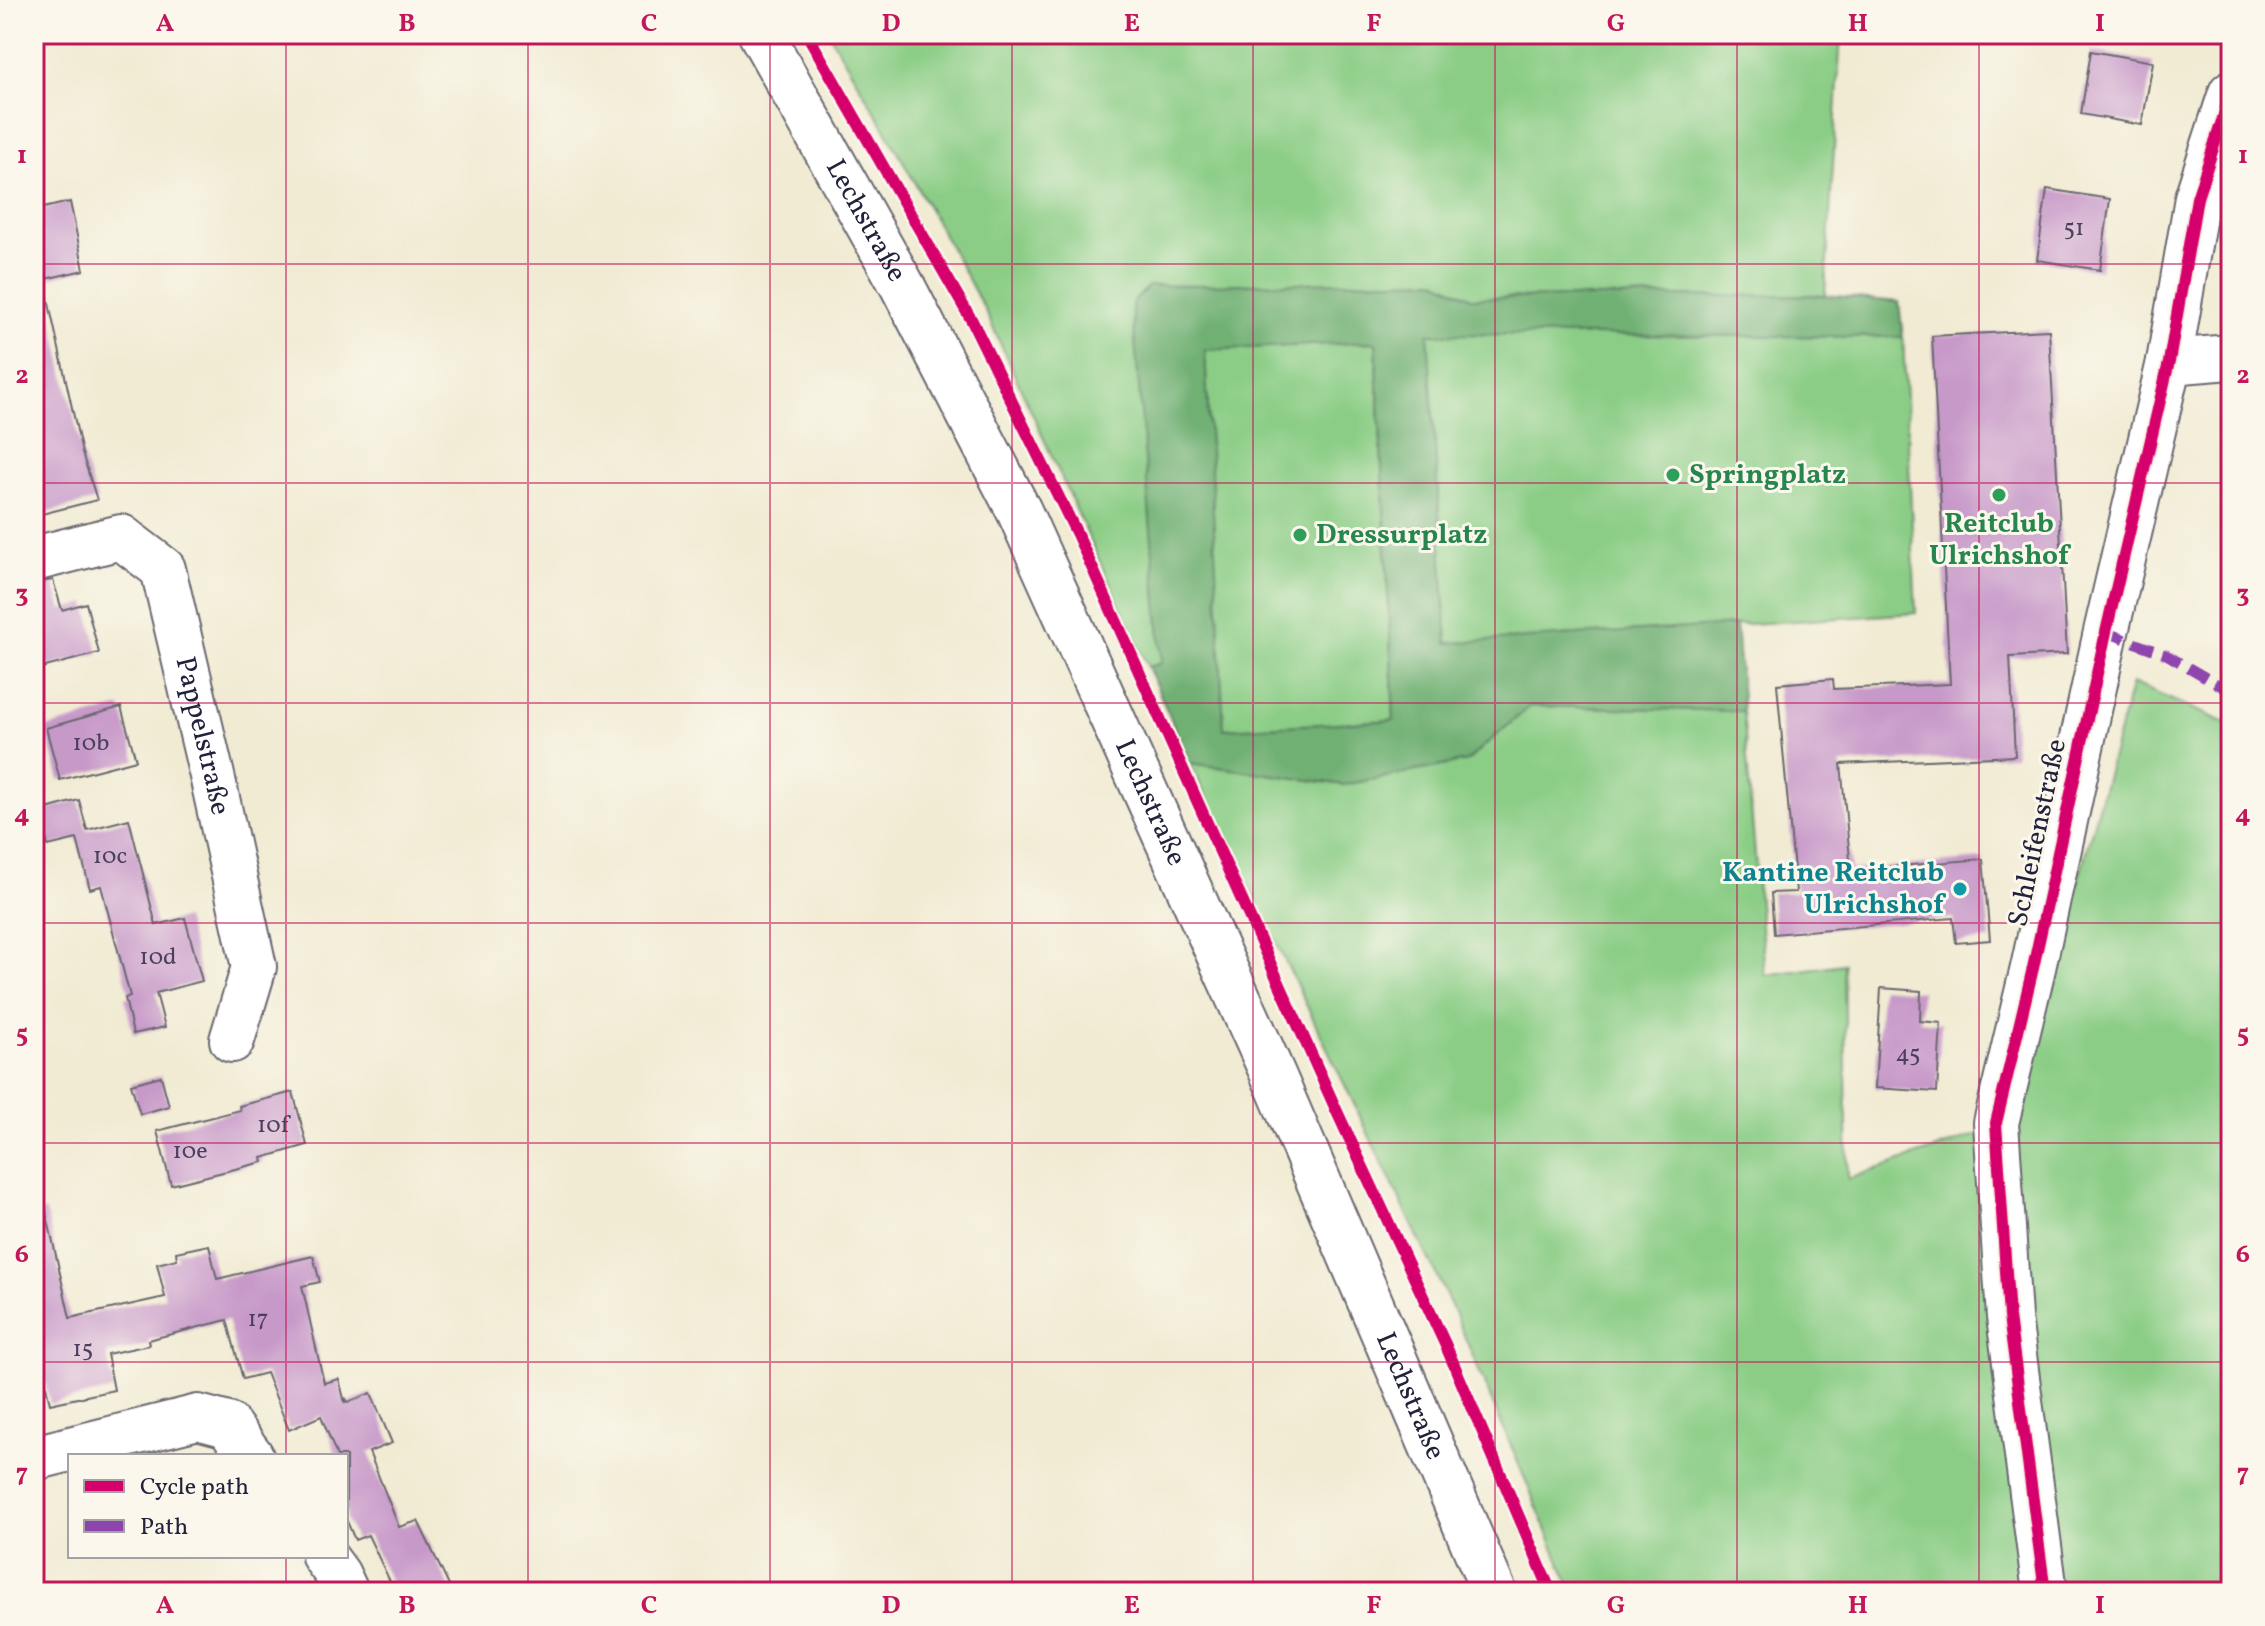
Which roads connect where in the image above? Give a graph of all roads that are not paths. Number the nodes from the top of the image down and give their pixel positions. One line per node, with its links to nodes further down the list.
1 (761, 34): 11 (street, Lechstraße)
2 (2231, 93): 4 (street, Schleifenstraße)
3 (2231, 357): 4 (street)
4 (2169, 362): 12 (street, Schleifenstraße)
5 (34, 559): 6 (street, Pappelstraße)
6 (232, 1040)
7 (250, 1454): 8 (street)
8 (34, 1458)
9 (325, 1558): 10 (street)
10 (346, 1592)
11 (1494, 1592)
12 (2045, 1592)

